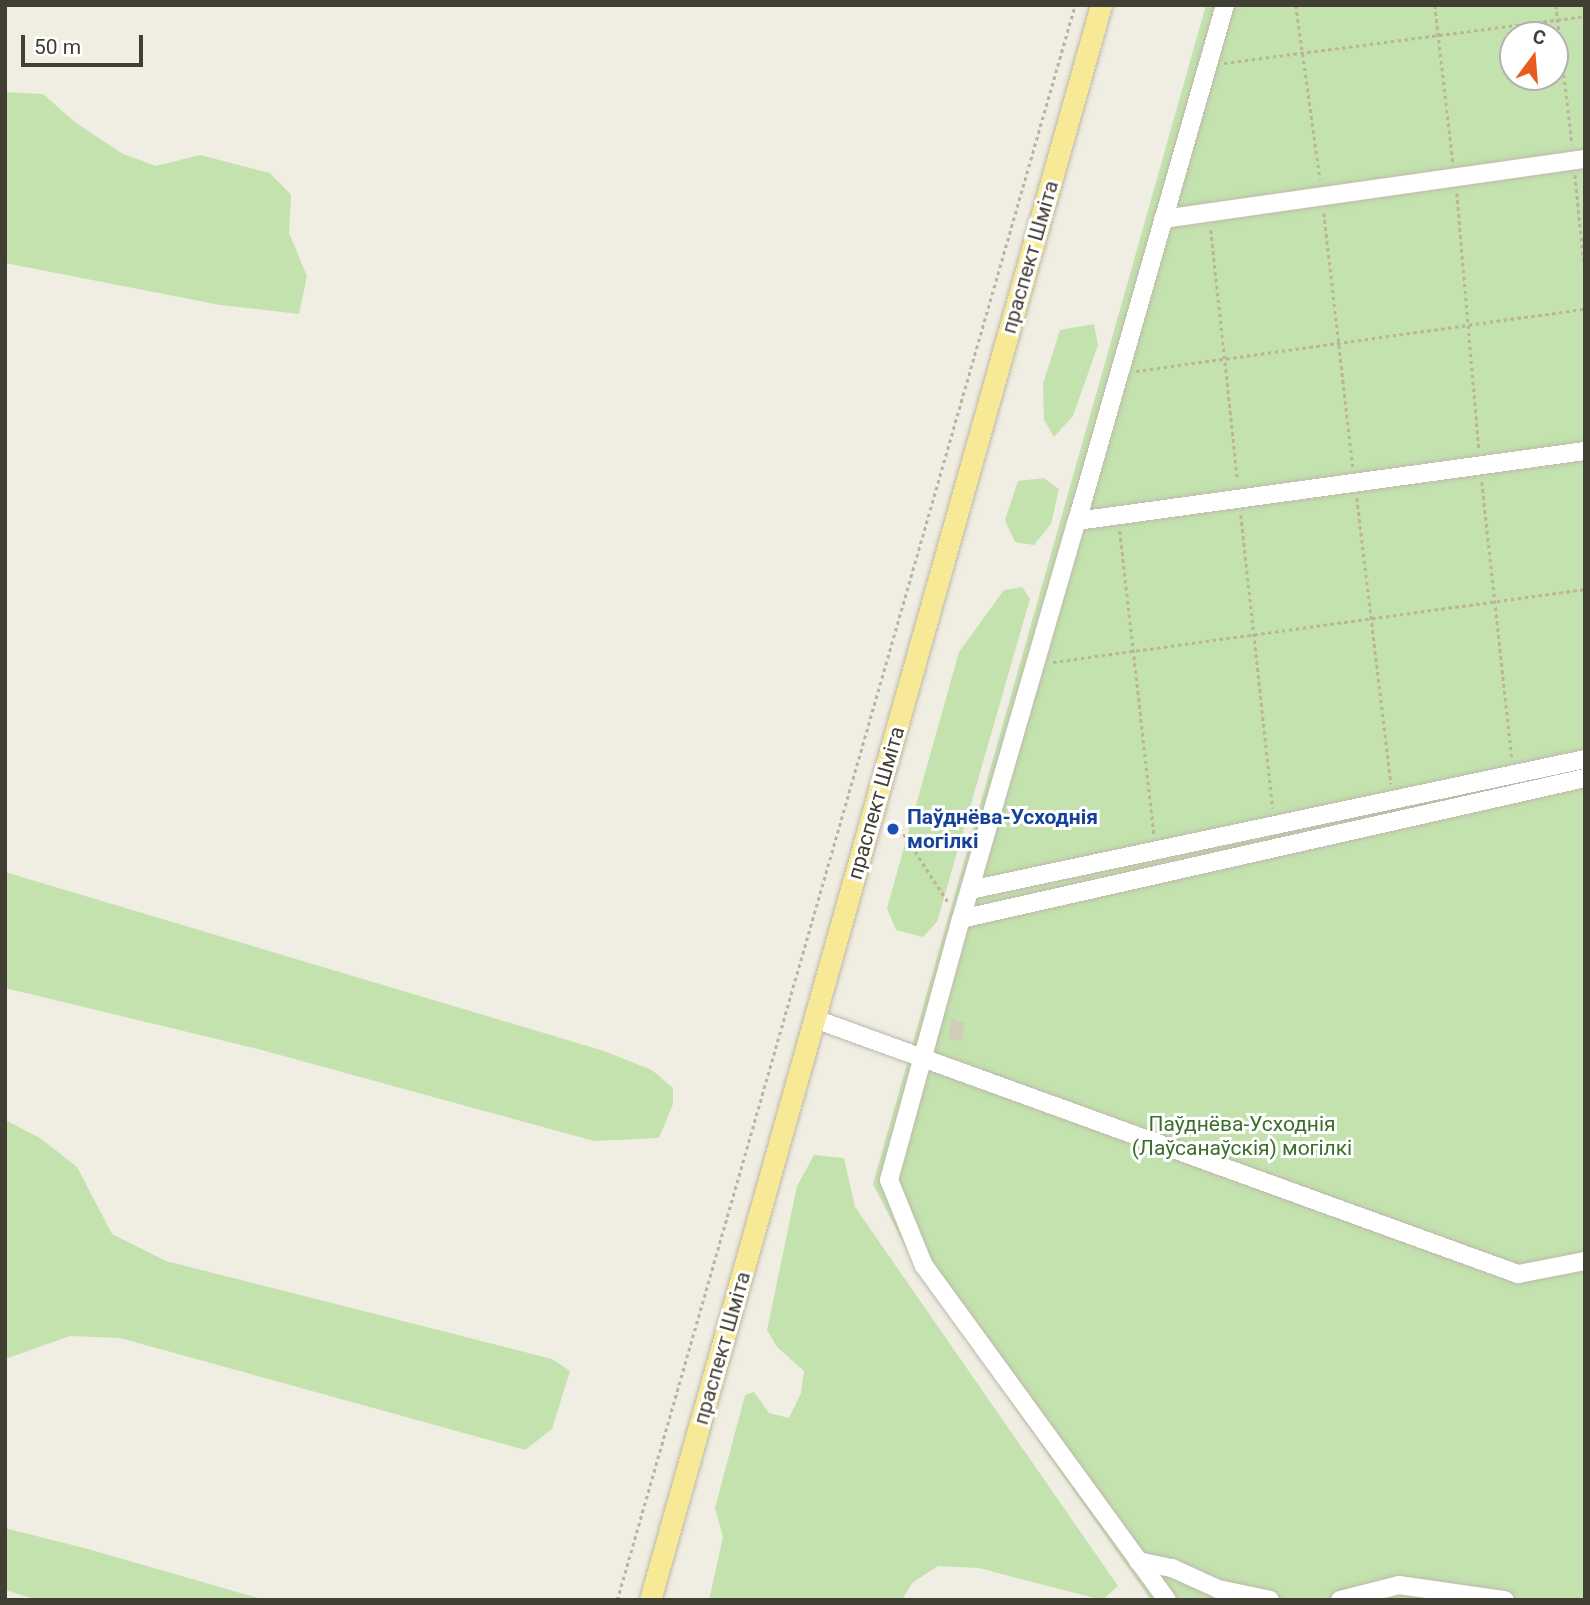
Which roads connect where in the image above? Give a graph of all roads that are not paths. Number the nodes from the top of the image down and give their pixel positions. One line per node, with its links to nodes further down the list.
1 (1101, 5): 11 (main road, праспект Шміта)
2 (1224, 5): 4 (lane)
3 (1579, 160): 4 (lane)
4 (1163, 219): 6 (lane)
5 (1585, 452): 6 (lane)
6 (1077, 521): 9 (lane)
7 (1585, 759): 9 (lane)
8 (1585, 778): 10 (lane)
9 (970, 890): 10 (lane)
10 (961, 919): 12 (lane)
11 (815, 1019): 12 (lane); 15 (main road, праспект Шміта)
12 (925, 1055): 13 (lane); 14 (lane)
13 (1585, 1261)
14 (1138, 1561): 16 (lane); 17 (lane)
15 (650, 1600)
16 (1167, 1600)
17 (1270, 1600)
18 (1340, 1600): 19 (lane)
19 (1505, 1600)

